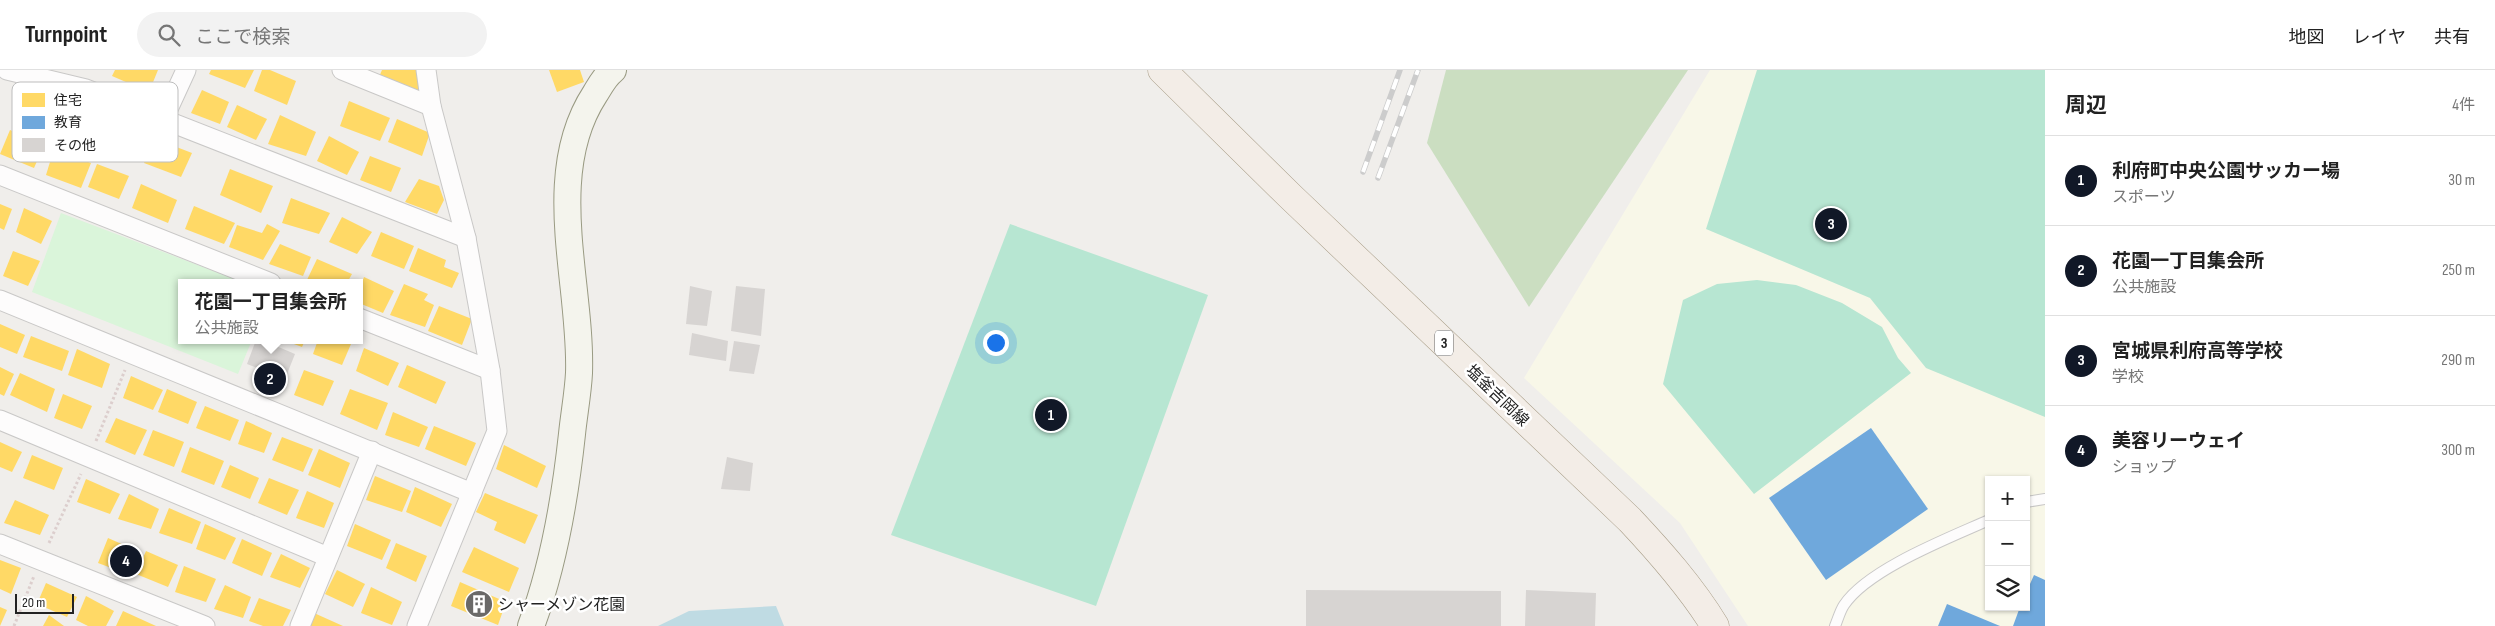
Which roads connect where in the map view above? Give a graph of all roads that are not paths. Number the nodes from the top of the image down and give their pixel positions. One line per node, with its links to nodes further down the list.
1 (7, 70): 7 (street)
2 (186, 70): 8 (street)
3 (342, 70): 9 (street)
4 (426, 70): 9 (street)
5 (613, 70): 28 (street)
6 (1162, 70): 29 (main road, 塩釜吉岡線 / 3)
7 (57, 82)
8 (178, 87)
9 (431, 106): 12 (street)
10 (178, 126): 12 (street)
11 (0, 175): 13 (street)
12 (466, 238): 16 (street)
13 (261, 279)
14 (0, 300): 18 (street)
15 (363, 320): 16 (street)
16 (490, 370): 19 (street)
17 (0, 420): 24 (street)
18 (372, 451): 19 (street); 24 (street)
19 (472, 493): 27 (street)
20 (2045, 499): 21 (lane)
21 (2030, 501)
22 (1987, 521): 30 (lane)
23 (0, 544): 25 (street)
24 (328, 557): 26 (street)
25 (205, 626)
26 (300, 626)
27 (417, 626)
28 (531, 626)
29 (1715, 626)
30 (1835, 626)

